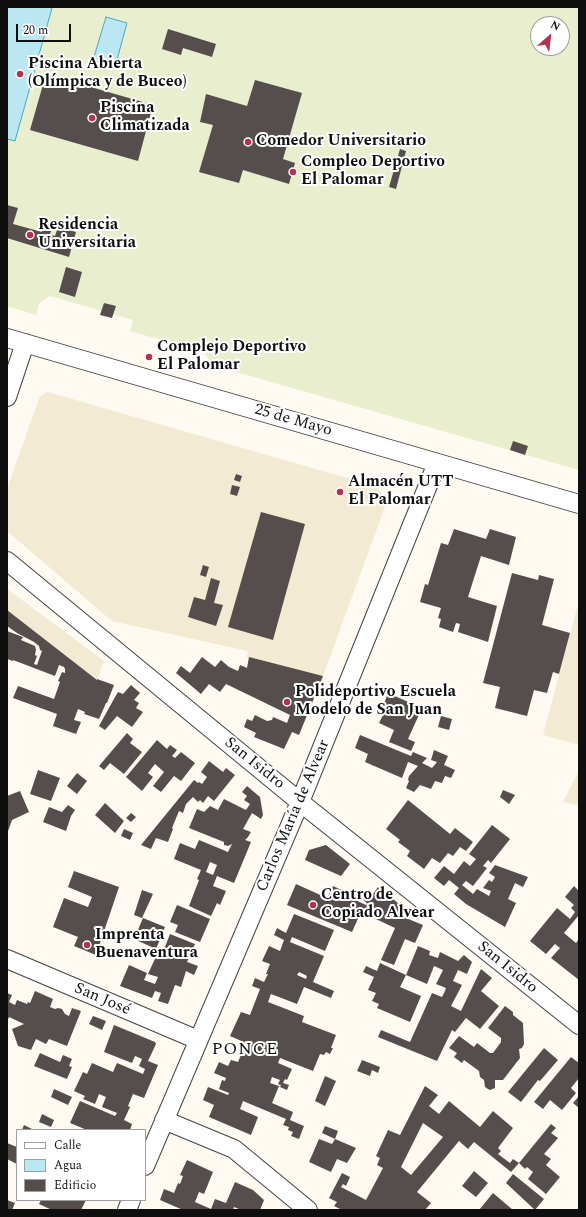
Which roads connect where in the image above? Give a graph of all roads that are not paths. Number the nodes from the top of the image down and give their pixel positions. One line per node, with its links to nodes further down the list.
1 (7, 338): 2 (street, 25 de Mayo)
2 (25, 343): 3 (street); 4 (street, 25 de Mayo)
3 (7, 397)
4 (437, 463): 5 (street, 25 de Mayo); 7 (street, Carlos María de Alvear)
5 (579, 504)
6 (7, 561): 7 (street, San Isidro)
7 (300, 802): 9 (street, San Isidro); 10 (street, Carlos María de Alvear)
8 (7, 959): 10 (street, San José)
9 (579, 1025)
10 (198, 1040): 11 (street, Carlos María de Alvear)
11 (164, 1120): 12 (street, Carlos María de Alvear); 13 (street)
12 (146, 1164)
13 (308, 1210)

